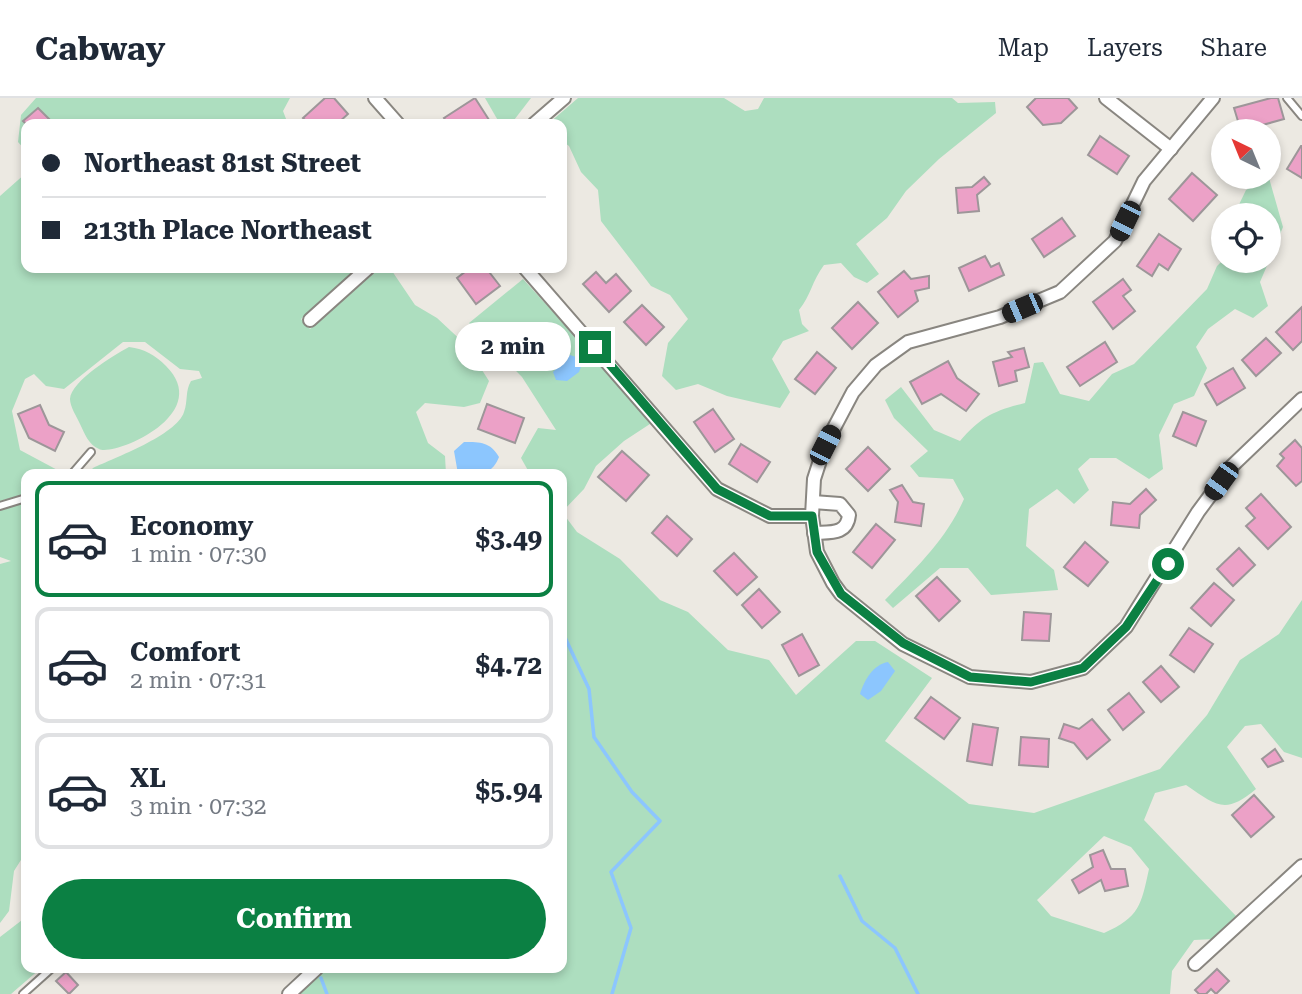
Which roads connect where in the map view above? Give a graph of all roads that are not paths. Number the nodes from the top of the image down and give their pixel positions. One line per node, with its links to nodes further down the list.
1 (375, 98): 7 (street)
2 (564, 98): 8 (street)
3 (1106, 98): 9 (street)
4 (1213, 98): 9 (street)
5 (1287, 98): 6 (lane)
6 (1302, 116)
7 (394, 119)
8 (540, 119)
9 (1171, 149): 18 (street)
10 (362, 273): 12 (street)
11 (529, 273): 18 (street)
12 (310, 320)
13 (1302, 399): 19 (street)
14 (91, 452): 15 (lane)
15 (76, 469)
16 (21, 500): 17 (lane)
17 (0, 506)
18 (812, 509): 19 (street); 19 (street)
19 (814, 533)
20 (1302, 866): 21 (street)
21 (1195, 964)
22 (46, 973): 24 (lane)
23 (312, 973): 25 (street)
24 (23, 994)
25 (289, 994)

